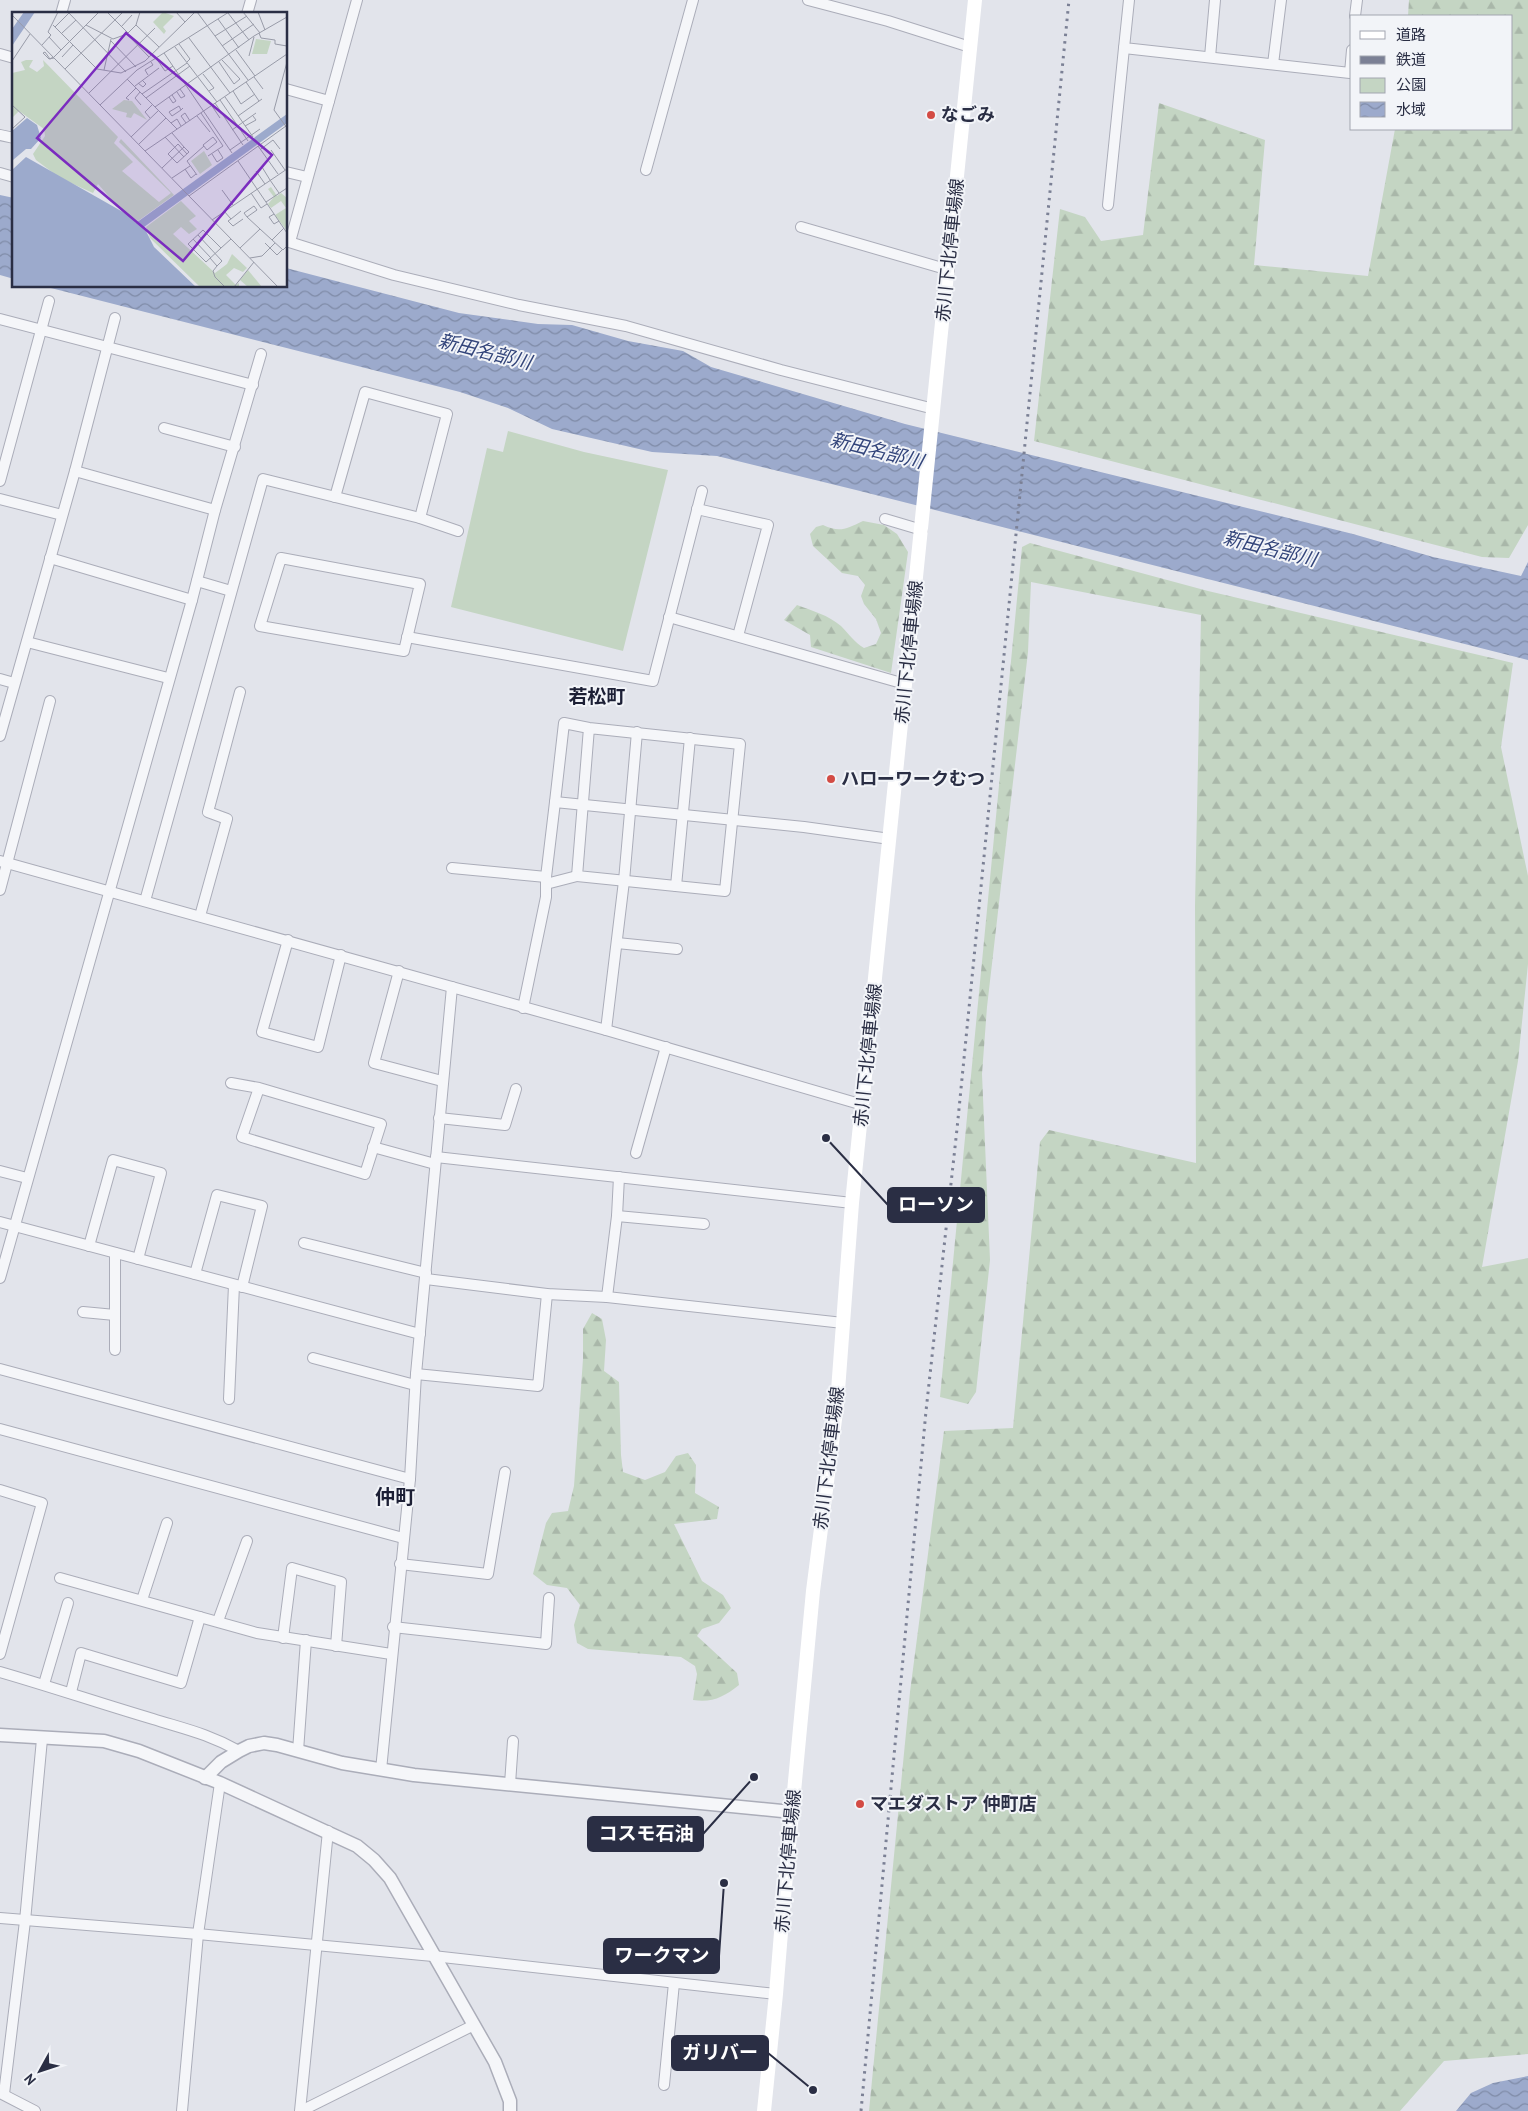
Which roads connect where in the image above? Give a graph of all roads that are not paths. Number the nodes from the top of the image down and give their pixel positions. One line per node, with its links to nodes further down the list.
1 (357, 0): 16 (street)
2 (693, 0): 17 (street)
3 (975, 0): 10 (main road, 赤川下北停車場線)
4 (1128, 0): 11 (street)
5 (1215, 0): 12 (street)
6 (1281, 0): 13 (street)
7 (1357, 0): 9 (street)
8 (813, 1): 10 (street)
9 (1355, 15)
10 (970, 47): 23 (main road, 赤川下北停車場線)
11 (1124, 48): 12 (street); 20 (street)
12 (1210, 58): 13 (street)
13 (1274, 64): 14 (street)
14 (1350, 73)
15 (288, 90): 16 (street)
16 (329, 101): 19 (street)
17 (646, 170)
18 (288, 172): 19 (street)
19 (307, 177): 22 (street)
20 (1108, 205)
21 (800, 227): 23 (street)
22 (288, 242): 31 (street)
23 (949, 270): 31 (main road, 赤川下北停車場線)
24 (49, 301): 27 (street)
25 (115, 318): 28 (street)
26 (0, 319): 27 (street)
27 (41, 330): 28 (street); 35 (street)
28 (108, 347): 30 (street); 34 (street)
29 (261, 354): 30 (street)
30 (253, 385): 33 (street)
31 (934, 411): 44 (main road, 赤川下北停車場線)
32 (164, 428): 33 (street)
33 (234, 447): 40 (street)
34 (75, 471): 40 (street); 41 (street)
35 (0, 482)
36 (702, 491): 39 (street)
37 (335, 497): 42 (street); 42 (street); 48 (street)
38 (0, 498): 41 (street)
39 (697, 509): 50 (street); 51 (street)
40 (215, 510): 47 (street)
41 (62, 515): 46 (street)
42 (420, 518): 45 (street)
43 (885, 519): 44 (street)
44 (922, 530): 57 (main road, 赤川下北停車場線)
45 (458, 531)
46 (50, 558): 49 (street); 53 (street)
47 (197, 581): 48 (street); 49 (street)
48 (230, 591): 78 (street)
49 (192, 600): 54 (street)
50 (670, 617): 51 (street); 52 (street)
51 (738, 636): 57 (street)
52 (407, 637): 52 (street)
53 (27, 642): 54 (street); 56 (street)
54 (168, 678): 77 (street)
55 (0, 679): 56 (street)
56 (14, 683): 62 (street)
57 (906, 684): 69 (main road, 赤川下北停車場線)
58 (240, 692): 79 (street)
59 (50, 701): 70 (street)
60 (589, 728): 61 (street); 64 (street); 65 (street)
61 (637, 732): 63 (street); 66 (street)
62 (0, 736)
63 (690, 738): 67 (street); 68 (street)
64 (555, 802): 65 (street); 73 (street)
65 (583, 805): 66 (street); 72 (street)
66 (630, 809): 67 (street); 74 (street)
67 (683, 815): 68 (street); 75 (street)
68 (733, 821): 69 (street); 75 (street)
69 (890, 840): 93 (main road, 赤川下北停車場線)
70 (4, 862): 76 (street); 77 (street)
71 (452, 868): 73 (street)
72 (576, 876): 73 (street); 74 (street)
73 (546, 881): 86 (street)
74 (624, 881): 75 (street); 81 (street)
75 (676, 886)
76 (0, 890)
77 (109, 891): 78 (street); 100 (street)
78 (145, 901): 79 (street)
79 (200, 916): 80 (street)
80 (288, 940): 83 (street); 83 (street)
81 (617, 943): 82 (street); 87 (street)
82 (677, 949)
83 (341, 955): 84 (street)
84 (399, 971): 85 (street); 89 (street)
85 (452, 987): 86 (street); 89 (street)
86 (523, 1008): 87 (street)
87 (606, 1030): 88 (street)
88 (666, 1047): 93 (street); 96 (street)
89 (442, 1081): 94 (street)
90 (231, 1083): 91 (street)
91 (259, 1088): 95 (street); 95 (street)
92 (516, 1089): 94 (street)
93 (863, 1105): 101 (main road, 赤川下北停車場線)
94 (439, 1118): 97 (street)
95 (373, 1147): 97 (street)
96 (636, 1153)
97 (436, 1161): 99 (street); 111 (street)
98 (0, 1171): 100 (street)
99 (619, 1177): 101 (street); 102 (street)
100 (27, 1178): 105 (street)
101 (852, 1203): 118 (main road, 赤川下北停車場線)
102 (617, 1216): 104 (street); 115 (street)
103 (0, 1222): 105 (street)
104 (704, 1224)
105 (13, 1226): 107 (street); 112 (street)
106 (304, 1243): 111 (street)
107 (89, 1246): 108 (street); 109 (street)
108 (115, 1253): 109 (street); 117 (street)
109 (138, 1259): 110 (street)
110 (195, 1274): 113 (street); 113 (street)
111 (426, 1276): 114 (street); 119 (street)
112 (0, 1278)
113 (238, 1286): 119 (street); 125 (street)
114 (547, 1294): 115 (street); 123 (street)
115 (607, 1297): 118 (street)
116 (83, 1312): 117 (street)
117 (115, 1315): 120 (street)
118 (842, 1323): 158 (main road, 赤川下北停車場線)
119 (420, 1334): 123 (street)
120 (115, 1350)
121 (313, 1358): 124 (street)
122 (0, 1369): 128 (street)
123 (416, 1374): 124 (street)
124 (415, 1385): 128 (street)
125 (229, 1398)
126 (0, 1429): 131 (street)
127 (505, 1472): 133 (street)
128 (410, 1480): 131 (street)
129 (0, 1490): 144 (street)
130 (167, 1523): 136 (street)
131 (403, 1538): 133 (street)
132 (246, 1541): 139 (street)
133 (400, 1564): 140 (street)
134 (60, 1578): 136 (street)
135 (550, 1598): 140 (street)
136 (142, 1600): 138 (street)
137 (68, 1603): 147 (street)
138 (200, 1617): 139 (street); 148 (street)
139 (218, 1621): 141 (street)
140 (394, 1627): 145 (street)
141 (283, 1638): 142 (street); 143 (street)
142 (306, 1640): 143 (street); 153 (street)
143 (336, 1646): 145 (street)
144 (0, 1654)
145 (391, 1654): 154 (street)
146 (0, 1672): 147 (street)
147 (44, 1684): 148 (street)
148 (71, 1692): 152 (street)
149 (0, 1735): 150 (street)
150 (42, 1739): 155 (street); 161 (street)
151 (513, 1741): 157 (street)
152 (239, 1750): 153 (street); 155 (street)
153 (298, 1752): 154 (street)
154 (380, 1770): 157 (street)
155 (205, 1778): 156 (street)
156 (220, 1783): 159 (street); 162 (street)
157 (510, 1784): 158 (street)
158 (792, 1812): 166 (main road, 赤川下北停車場線)
159 (328, 1831): 163 (street); 164 (street)
160 (0, 1918): 161 (street)
161 (24, 1921): 162 (street); 169 (street)
162 (198, 1934): 163 (street); 171 (street)
163 (317, 1946): 164 (street); 172 (street)
164 (433, 1956): 165 (street); 167 (street)
165 (674, 1983): 166 (street); 168 (street)
166 (776, 1994): 174 (main road, 赤川下北停車場線)
167 (474, 2026): 172 (street); 173 (street)
168 (664, 2085)
169 (2, 2094): 170 (street)
170 (35, 2111)
171 (182, 2111)
172 (300, 2111)
173 (510, 2111)
174 (764, 2111)

